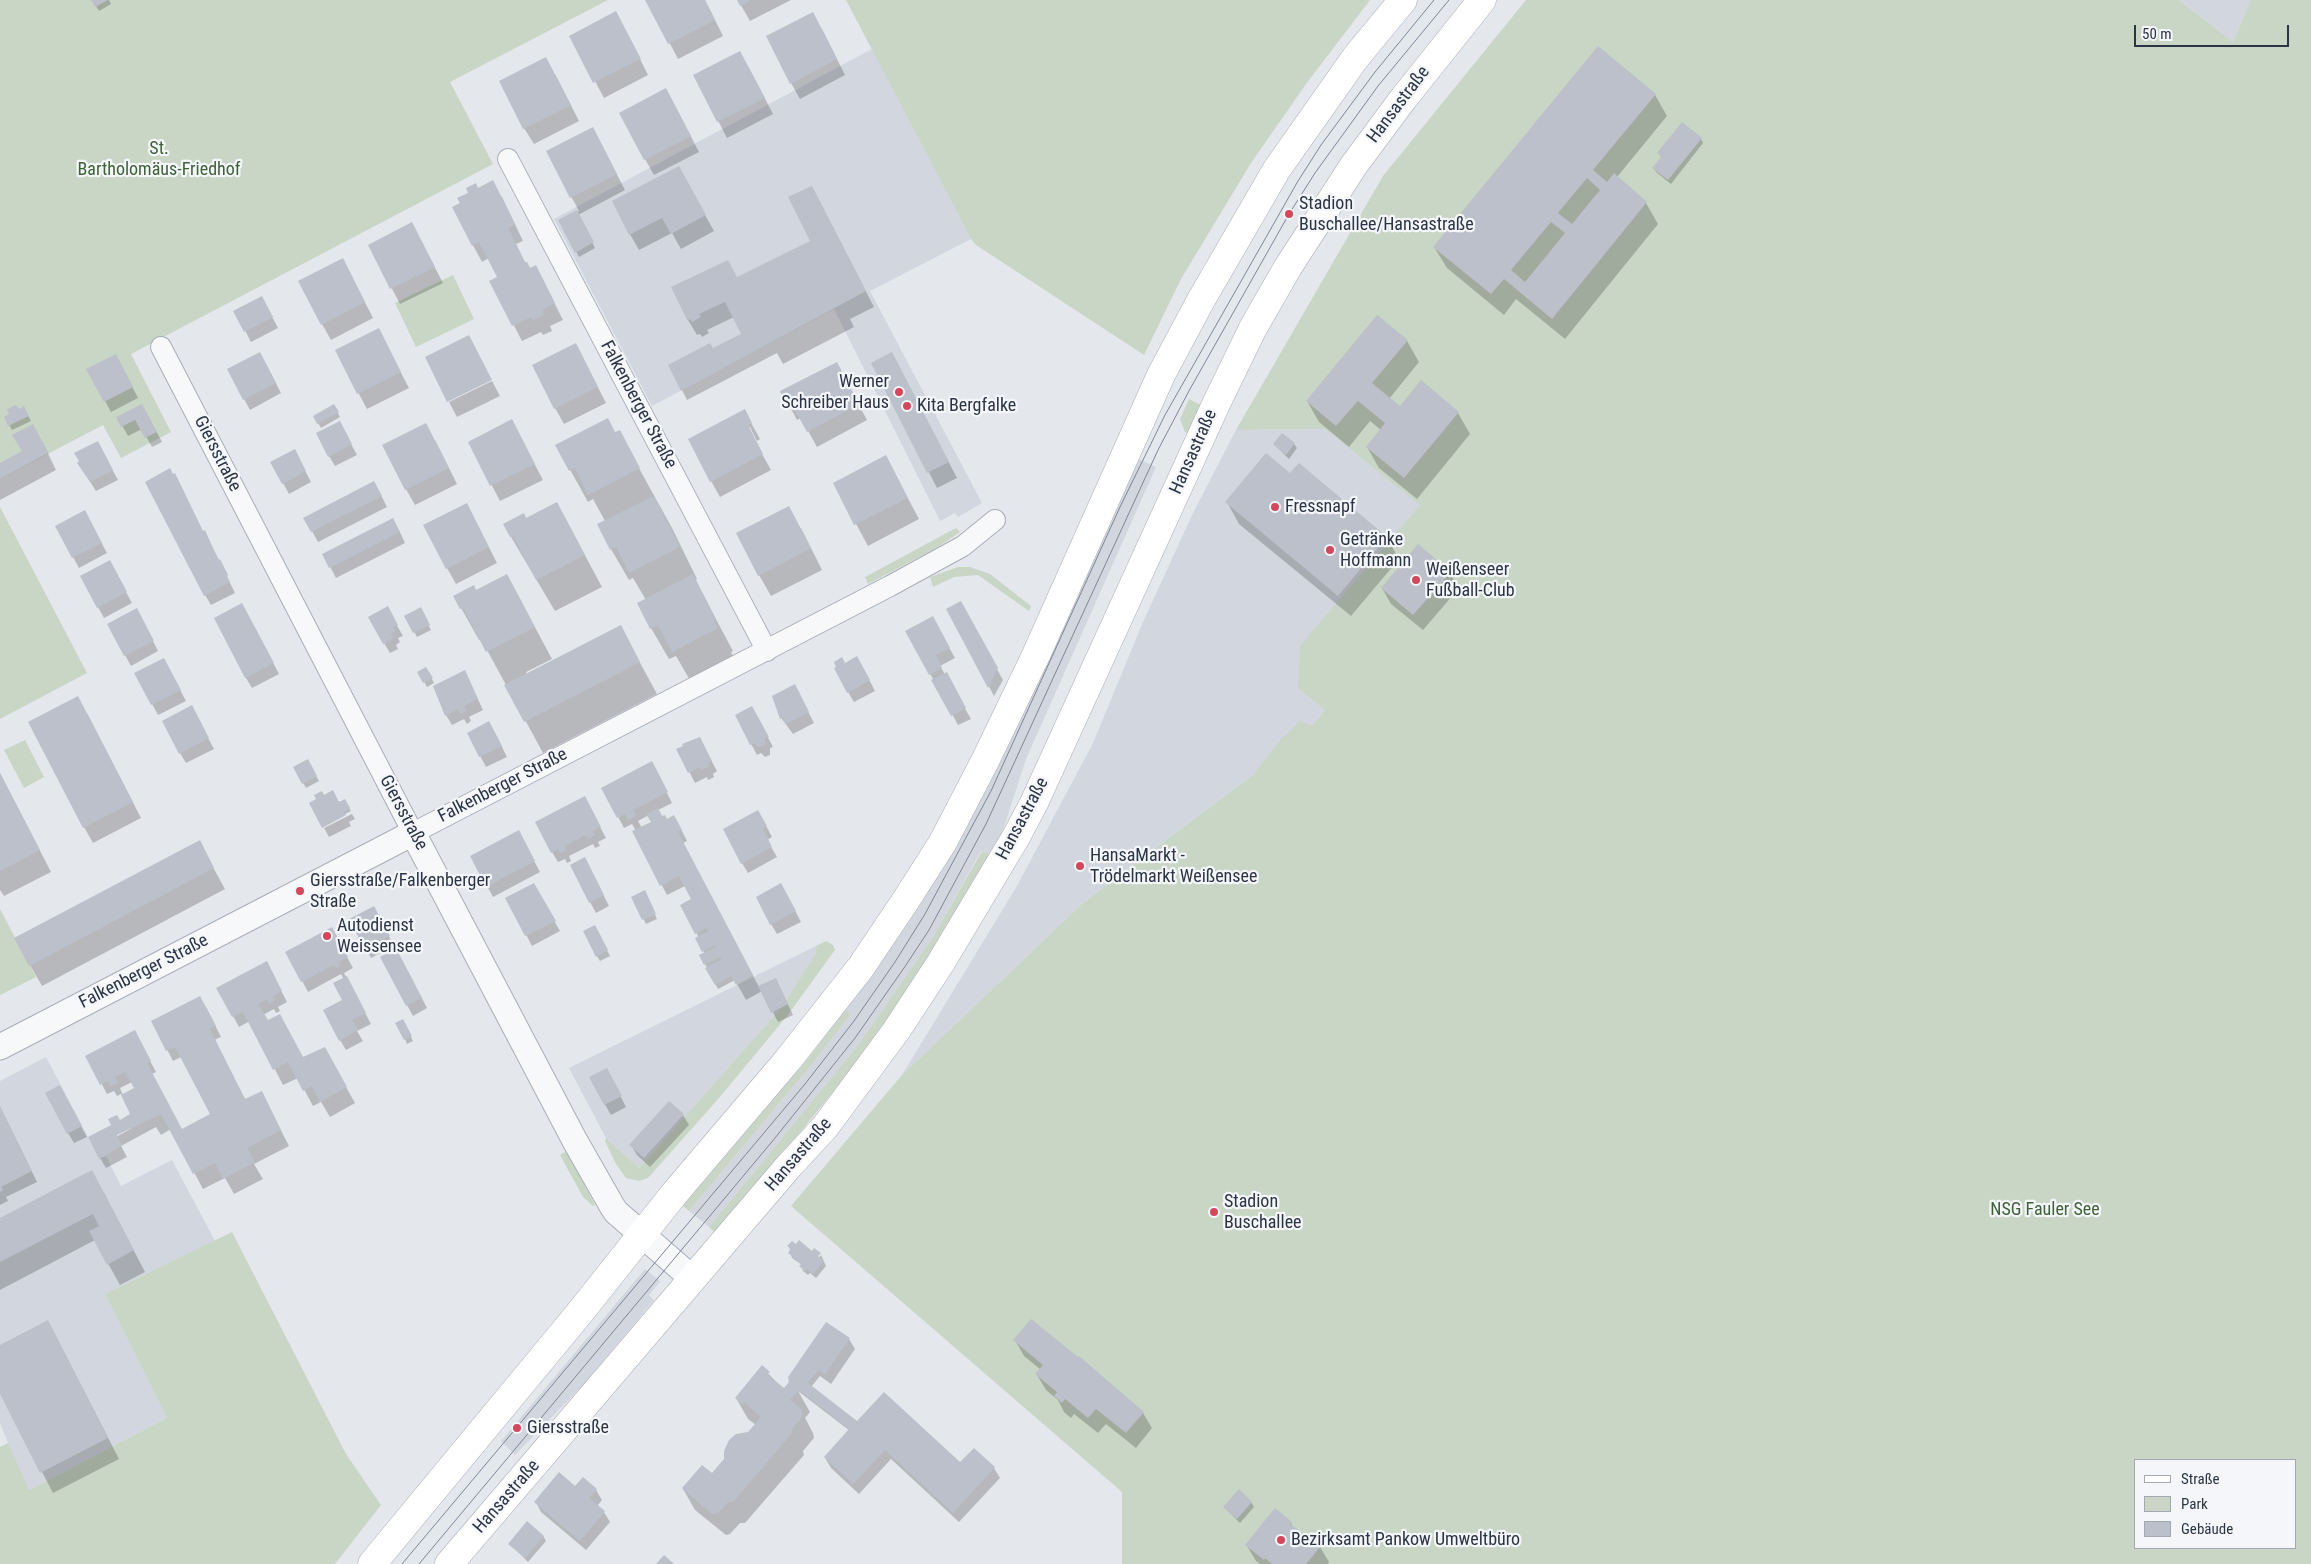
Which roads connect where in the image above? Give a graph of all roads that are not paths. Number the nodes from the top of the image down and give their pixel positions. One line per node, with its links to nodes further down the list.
1 (1403, 0): 9 (main road)
2 (1482, 0): 10 (main road, Hansastraße)
3 (508, 159): 6 (street, Falkenberger Straße)
4 (162, 347): 7 (street, Giersstraße)
5 (994, 520): 6 (street, Falkenberger Straße)
6 (767, 651): 7 (street, Falkenberger Straße)
7 (413, 833): 8 (street, Falkenberger Straße); 9 (street, Giersstraße)
8 (0, 1047)
9 (642, 1235): 10 (street, Giersstraße); 11 (main road)
10 (694, 1279): 12 (main road, Hansastraße)
11 (372, 1564)
12 (449, 1564)

